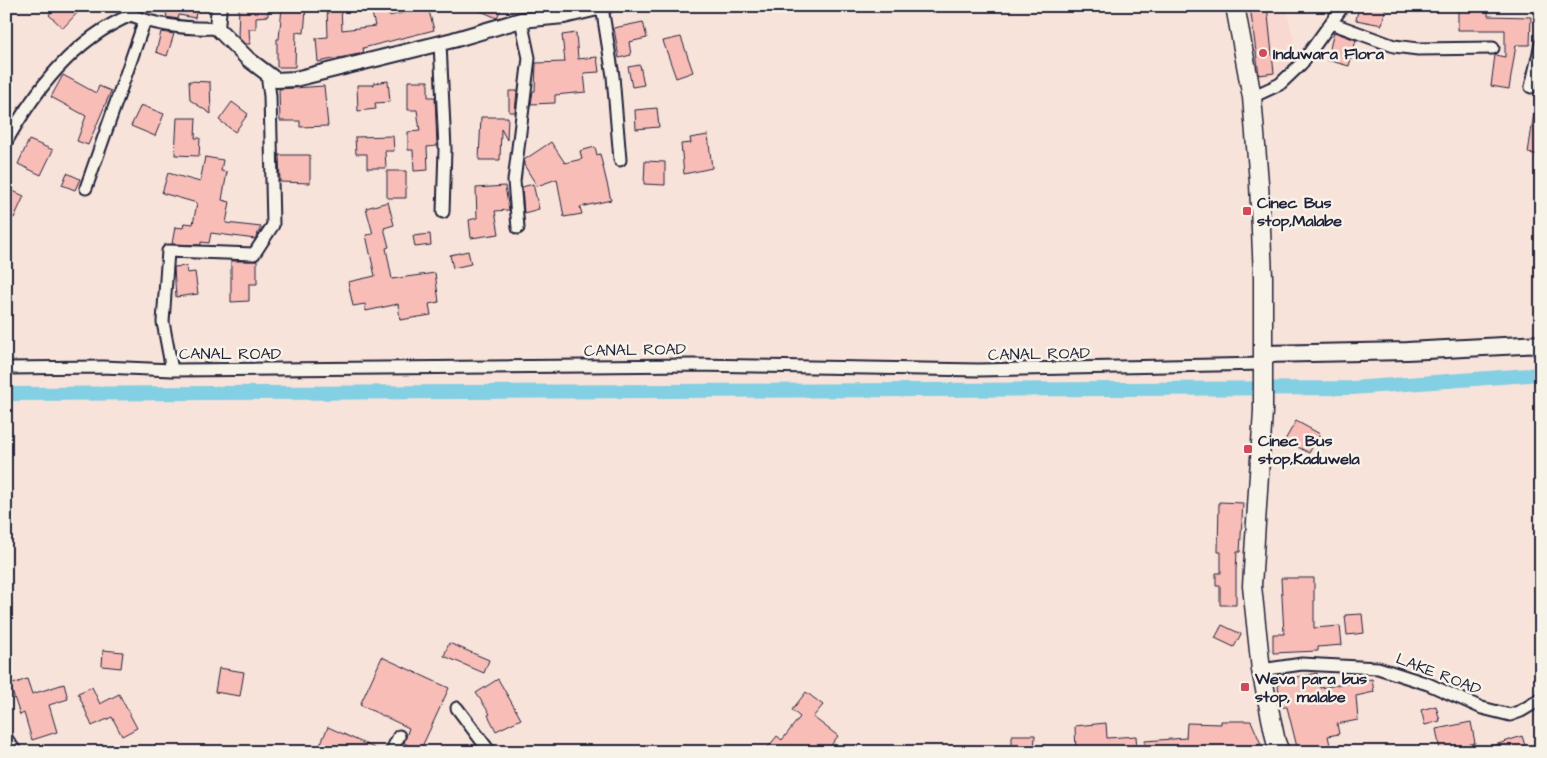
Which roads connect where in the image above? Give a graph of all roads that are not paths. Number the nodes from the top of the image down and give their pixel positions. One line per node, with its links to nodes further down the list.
1 (219, 6): 10 (street)
2 (1236, 6): 16 (main road)
3 (1343, 6): 9 (street)
4 (604, 7): 6 (street); 18 (street)
5 (131, 11): 7 (street); 17 (street)
6 (553, 12): 8 (street)
7 (145, 20): 10 (street); 19 (street)
8 (521, 20): 11 (street); 21 (street)
9 (1331, 24): 13 (street); 16 (street)
10 (217, 28): 14 (street)
11 (440, 43): 14 (street); 20 (street)
12 (1541, 44): 15 (street)
13 (1493, 48)
14 (267, 74): 25 (street)
15 (1531, 87)
16 (1252, 97): 23 (main road)
17 (6, 142)
18 (620, 160)
19 (86, 188)
20 (443, 212)
21 (518, 228)
22 (1541, 344): 23 (main road)
23 (1263, 364): 25 (street, CANAL ROAD); 26 (main road)
24 (6, 368): 25 (street, CANAL ROAD)
25 (172, 370)
26 (1260, 670): 27 (street, LAKE ROAD); 34 (main road)
27 (1541, 699)
28 (457, 708): 33 (street)
29 (399, 736): 32 (street)
30 (6, 738): 31 (street)
31 (16, 752)
32 (391, 752)
33 (490, 752)
34 (1280, 752)

